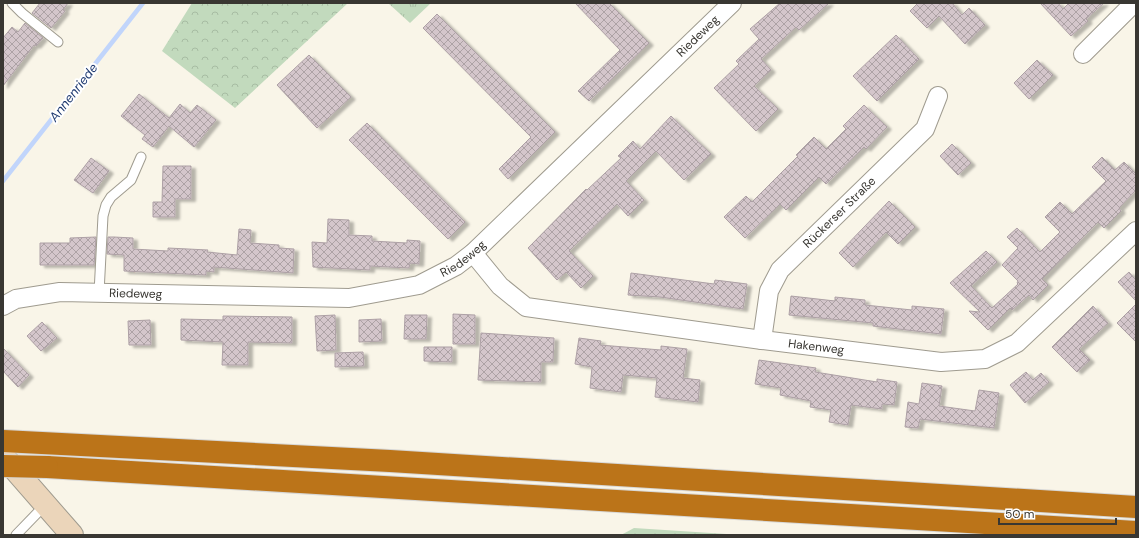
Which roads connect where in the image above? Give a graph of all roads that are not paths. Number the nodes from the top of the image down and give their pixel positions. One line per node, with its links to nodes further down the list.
1 (12, 3): 4 (lane)
2 (732, 3): 9 (street, Riedeweg)
3 (1134, 3): 5 (street)
4 (58, 42)
5 (1083, 54)
6 (938, 96): 12 (street, Rückerser Straße)
7 (141, 157): 10 (lane, Riedeweg)
8 (1136, 231): 12 (street, Hakenweg)
9 (473, 253): 10 (street, Riedeweg); 12 (street, Hakenweg)
10 (99, 293): 11 (street, Riedeweg)
11 (3, 306)
12 (762, 340)
13 (3, 441): 17 (highway)
14 (3, 456): 16 (main road)
15 (3, 466): 18 (highway, bridge)
16 (45, 505): 20 (lane); 21 (main road)
17 (1136, 507)
18 (1136, 532)
19 (12, 535): 20 (lane)
20 (16, 535)
21 (72, 535)

